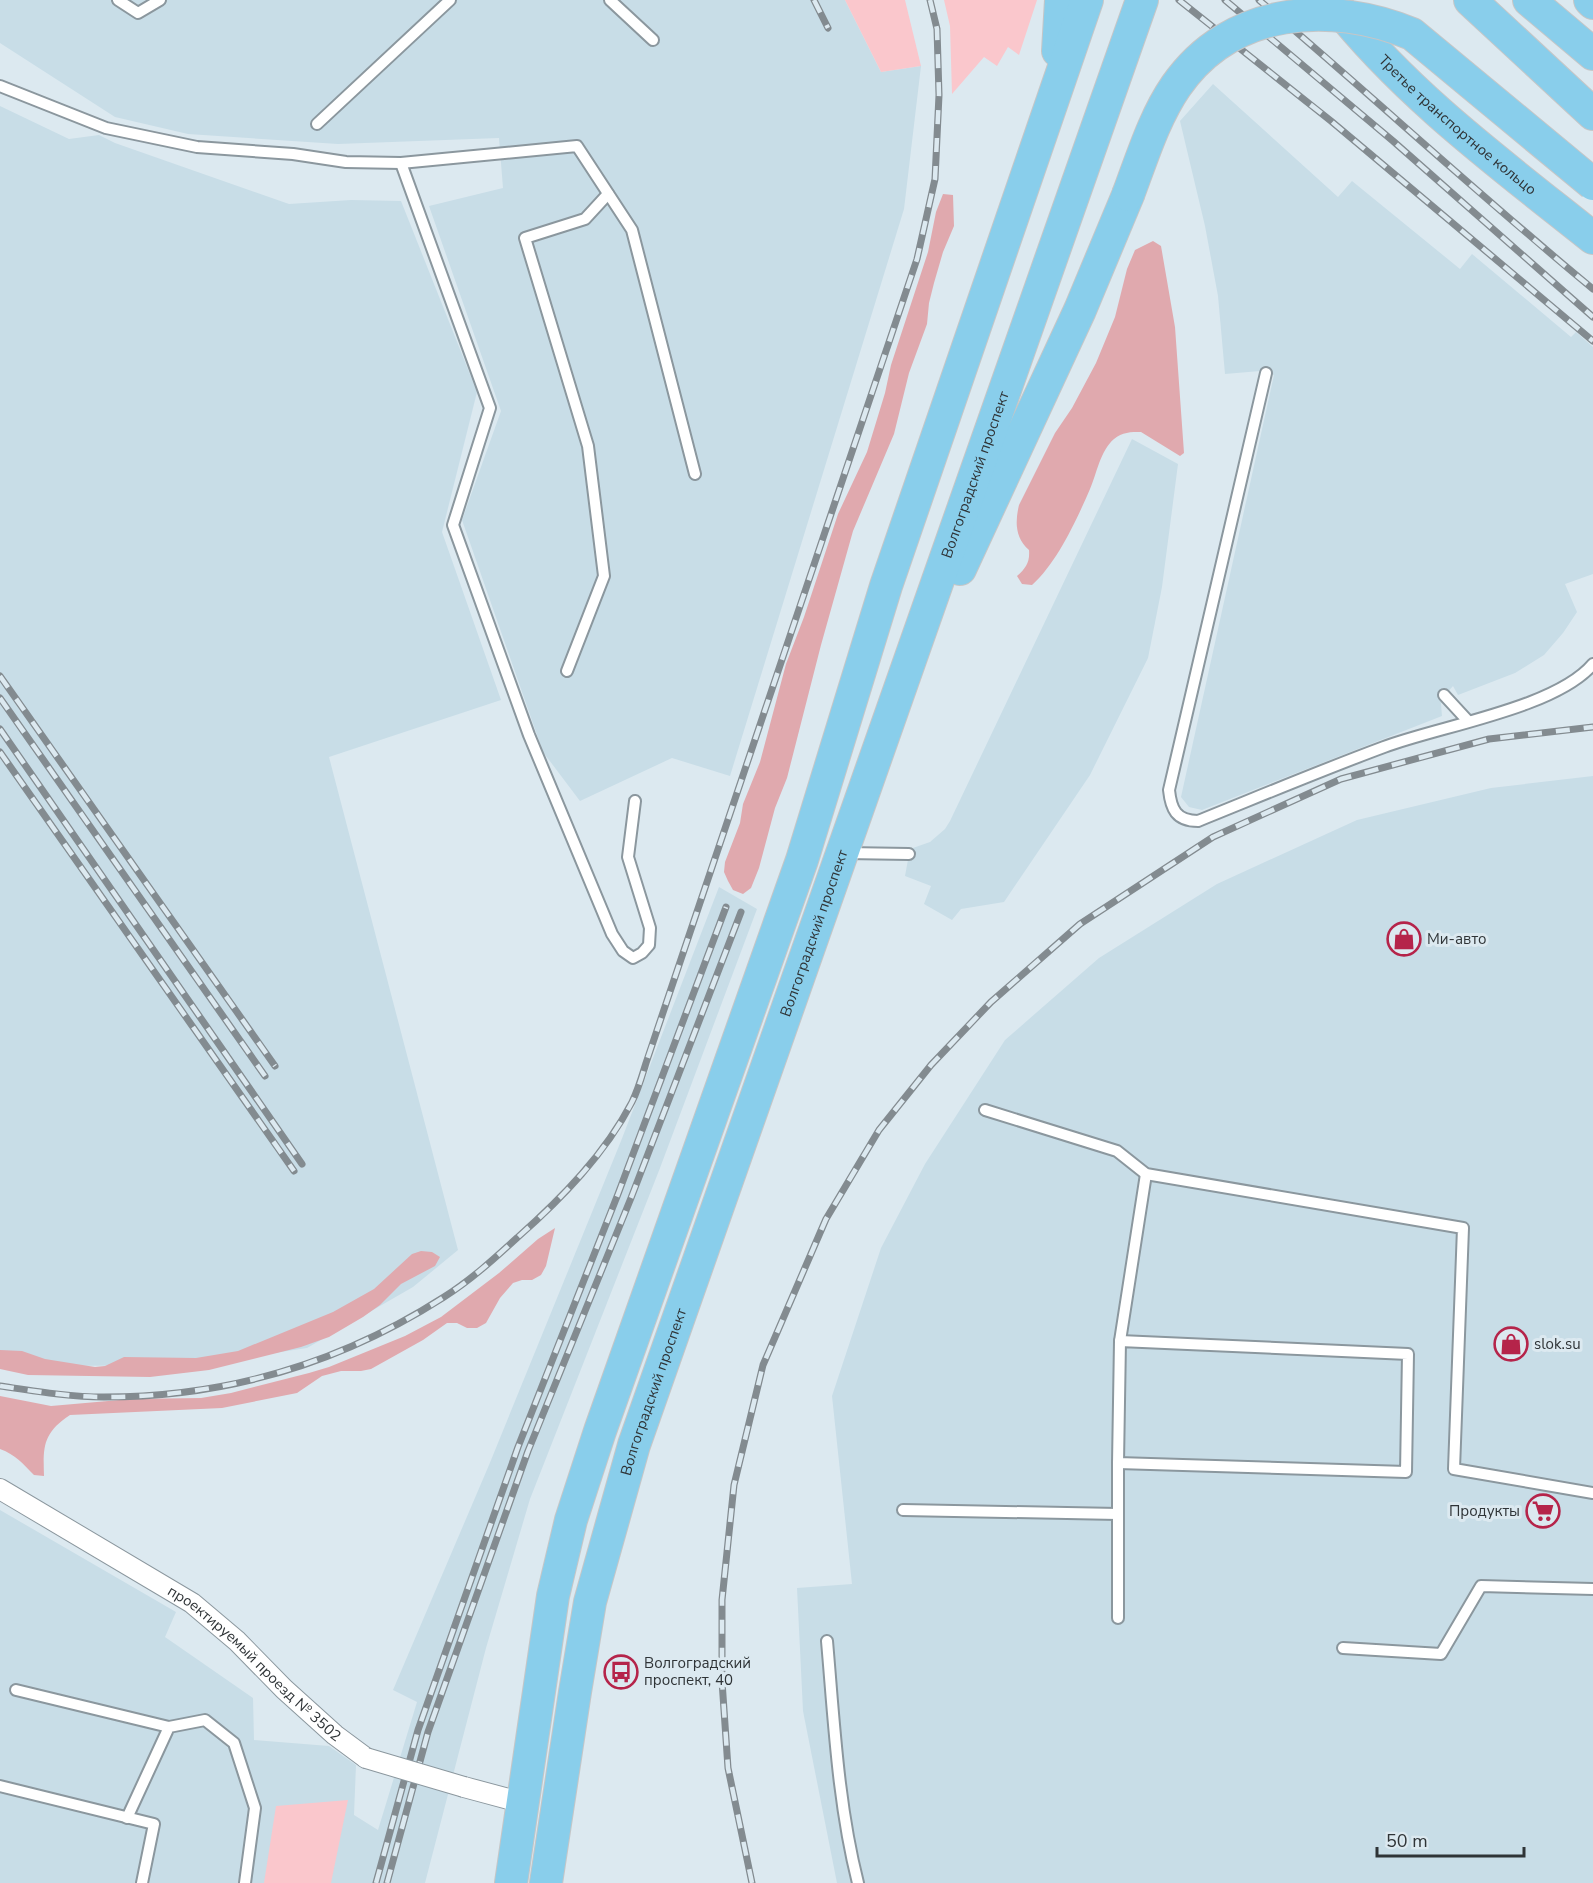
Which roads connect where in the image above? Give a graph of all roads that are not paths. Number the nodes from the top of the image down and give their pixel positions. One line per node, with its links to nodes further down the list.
1 (118, 0): 2 (lane)
2 (160, 0)
3 (450, 0): 16 (lane)
4 (610, 0): 11 (lane)
5 (1061, 0): 14 (main road)
6 (1087, 0): 14 (main road)
7 (1142, 0): 27 (main road, Волгоградский проспект)
8 (1332, 0): 20 (main road, Третье транспортное кольцо)
9 (1470, 0): 15 (main road)
10 (1529, 0): 12 (main road)
11 (653, 40)
12 (1593, 54)
13 (0, 86): 17 (lane)
14 (1055, 94): 46 (main road)
15 (1593, 114)
16 (318, 123)
17 (401, 163): 19 (lane); 28 (lane)
18 (1593, 184): 27 (main road, bridge)
19 (608, 194): 22 (lane); 24 (lane)
20 (1593, 238)
21 (1266, 373): 26 (lane)
22 (695, 474)
23 (1593, 664): 26 (lane)
24 (567, 671)
25 (1444, 695): 26 (lane)
26 (1468, 721)
27 (880, 742): 29 (main road, Волгоградский проспект)
28 (635, 801)
29 (842, 852): 30 (lane); 51 (main road, Волгоградский проспект)
30 (909, 854)
31 (985, 1110): 32 (lane)
32 (1146, 1174): 33 (lane); 36 (lane)
33 (1120, 1341): 34 (lane); 34 (lane)
34 (1118, 1463): 38 (lane)
35 (0, 1489): 46 (street, проектируемый проезд № 3502, bridge)
36 (1593, 1493)
37 (903, 1510): 38 (lane)
38 (1118, 1514): 40 (lane)
39 (1593, 1589): 42 (lane)
40 (1118, 1618)
41 (826, 1641): 52 (lane)
42 (1343, 1648)
43 (16, 1690): 44 (lane)
44 (169, 1727): 47 (lane); 49 (lane)
45 (0, 1786): 47 (lane)
46 (523, 1803): 50 (main road)
47 (127, 1818): 48 (lane)
48 (142, 1883)
49 (246, 1883)
50 (511, 1883)
51 (546, 1883)
52 (858, 1883)

